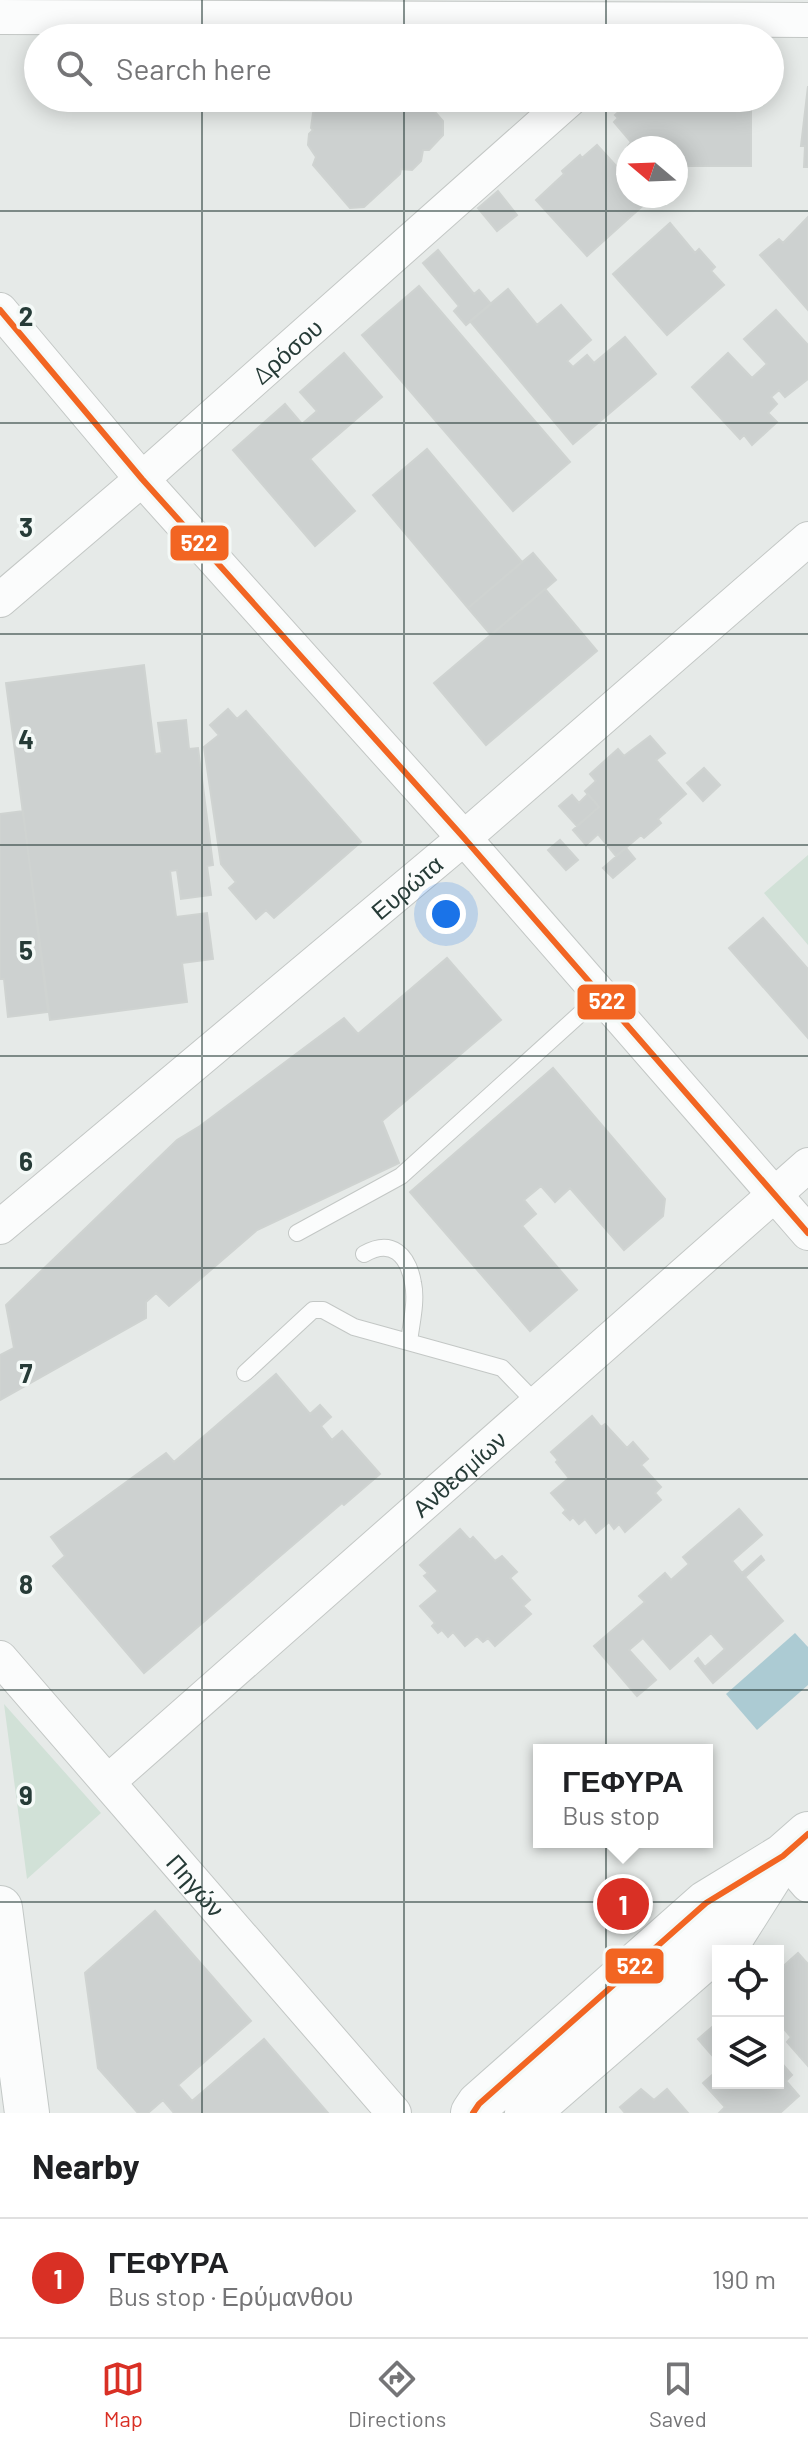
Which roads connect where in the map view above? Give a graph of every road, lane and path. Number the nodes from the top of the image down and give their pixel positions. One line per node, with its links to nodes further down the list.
1 (0, 17): 2 (street)
2 (660, 19): 3 (street)
3 (808, 20)
4 (555, 112): 6 (street, Δρόσου)
5 (0, 310): 6 (street)
6 (142, 479): 8 (street, Δρόσου); 9 (street)
7 (808, 539): 9 (street, Ευρώτα)
8 (0, 600)
9 (464, 838): 10 (street); 13 (street, Ευρώτα)
10 (601, 995): 12 (street); 14 (lane)
11 (808, 1165): 12 (street, Ανθεσμίων)
12 (774, 1194): 15 (street); 19 (street, Ανθεσμίων)
13 (0, 1227)
14 (297, 1233)
15 (808, 1233)
16 (364, 1254): 17 (lane)
17 (409, 1342): 18 (lane); 19 (lane)
18 (245, 1373)
19 (536, 1403): 21 (street, Ανθεσμίων)
20 (0, 1658): 21 (street, Πηγών)
21 (109, 1781): 25 (street, Πηγών)
22 (800, 1858): 26 (street); 27 (street)
23 (0, 1908): 24 (street)
24 (27, 2113)
25 (394, 2113)
26 (473, 2113)
27 (527, 2113)

